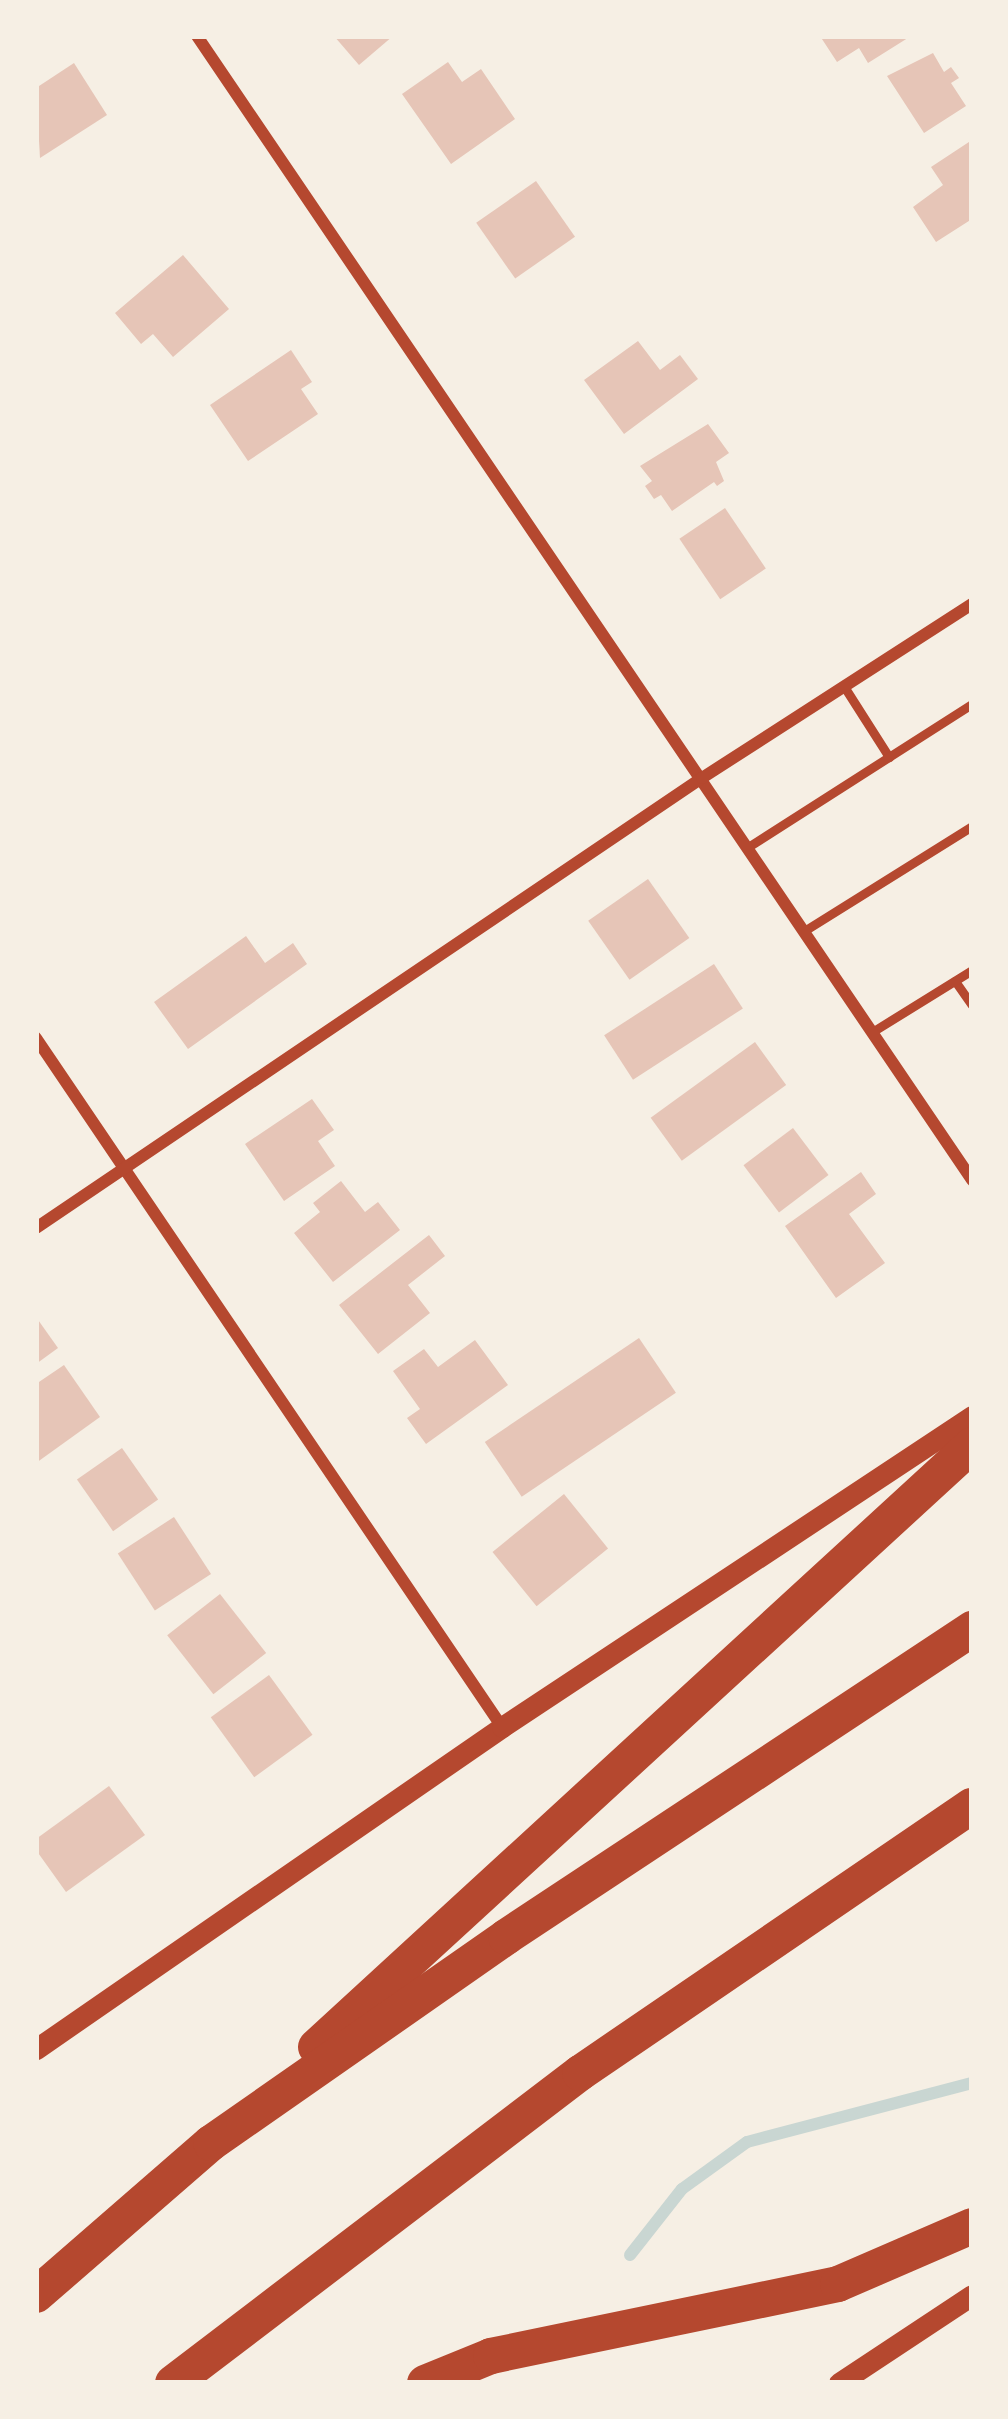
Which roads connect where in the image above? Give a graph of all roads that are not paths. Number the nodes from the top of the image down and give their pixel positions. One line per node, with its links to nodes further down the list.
1 (197, 36): 6 (street)
2 (972, 604): 3 (street)
3 (844, 688): 5 (lane); 6 (street)
4 (972, 704): 5 (lane)
5 (889, 757): 8 (lane)
6 (702, 778): 8 (street); 15 (street)
7 (972, 826): 9 (lane)
8 (748, 847): 9 (street)
9 (804, 931): 13 (street)
10 (972, 970): 11 (lane)
11 (955, 981): 12 (lane); 13 (lane)
12 (972, 1005)
13 (872, 1032): 16 (street)
14 (36, 1038): 15 (street)
15 (125, 1168): 17 (street); 21 (street)
16 (972, 1180)
17 (36, 1228)
18 (972, 1416): 21 (street)
19 (972, 1445): 24 (highway)
20 (972, 1629): 24 (highway)
21 (502, 1726): 23 (street)
22 (972, 1806): 28 (highway)
23 (36, 2049)
24 (211, 2143): 26 (highway)
25 (972, 2226): 29 (highway)
26 (36, 2295)
27 (972, 2295): 30 (street)
28 (173, 2383)
29 (425, 2383)
30 (839, 2383)

